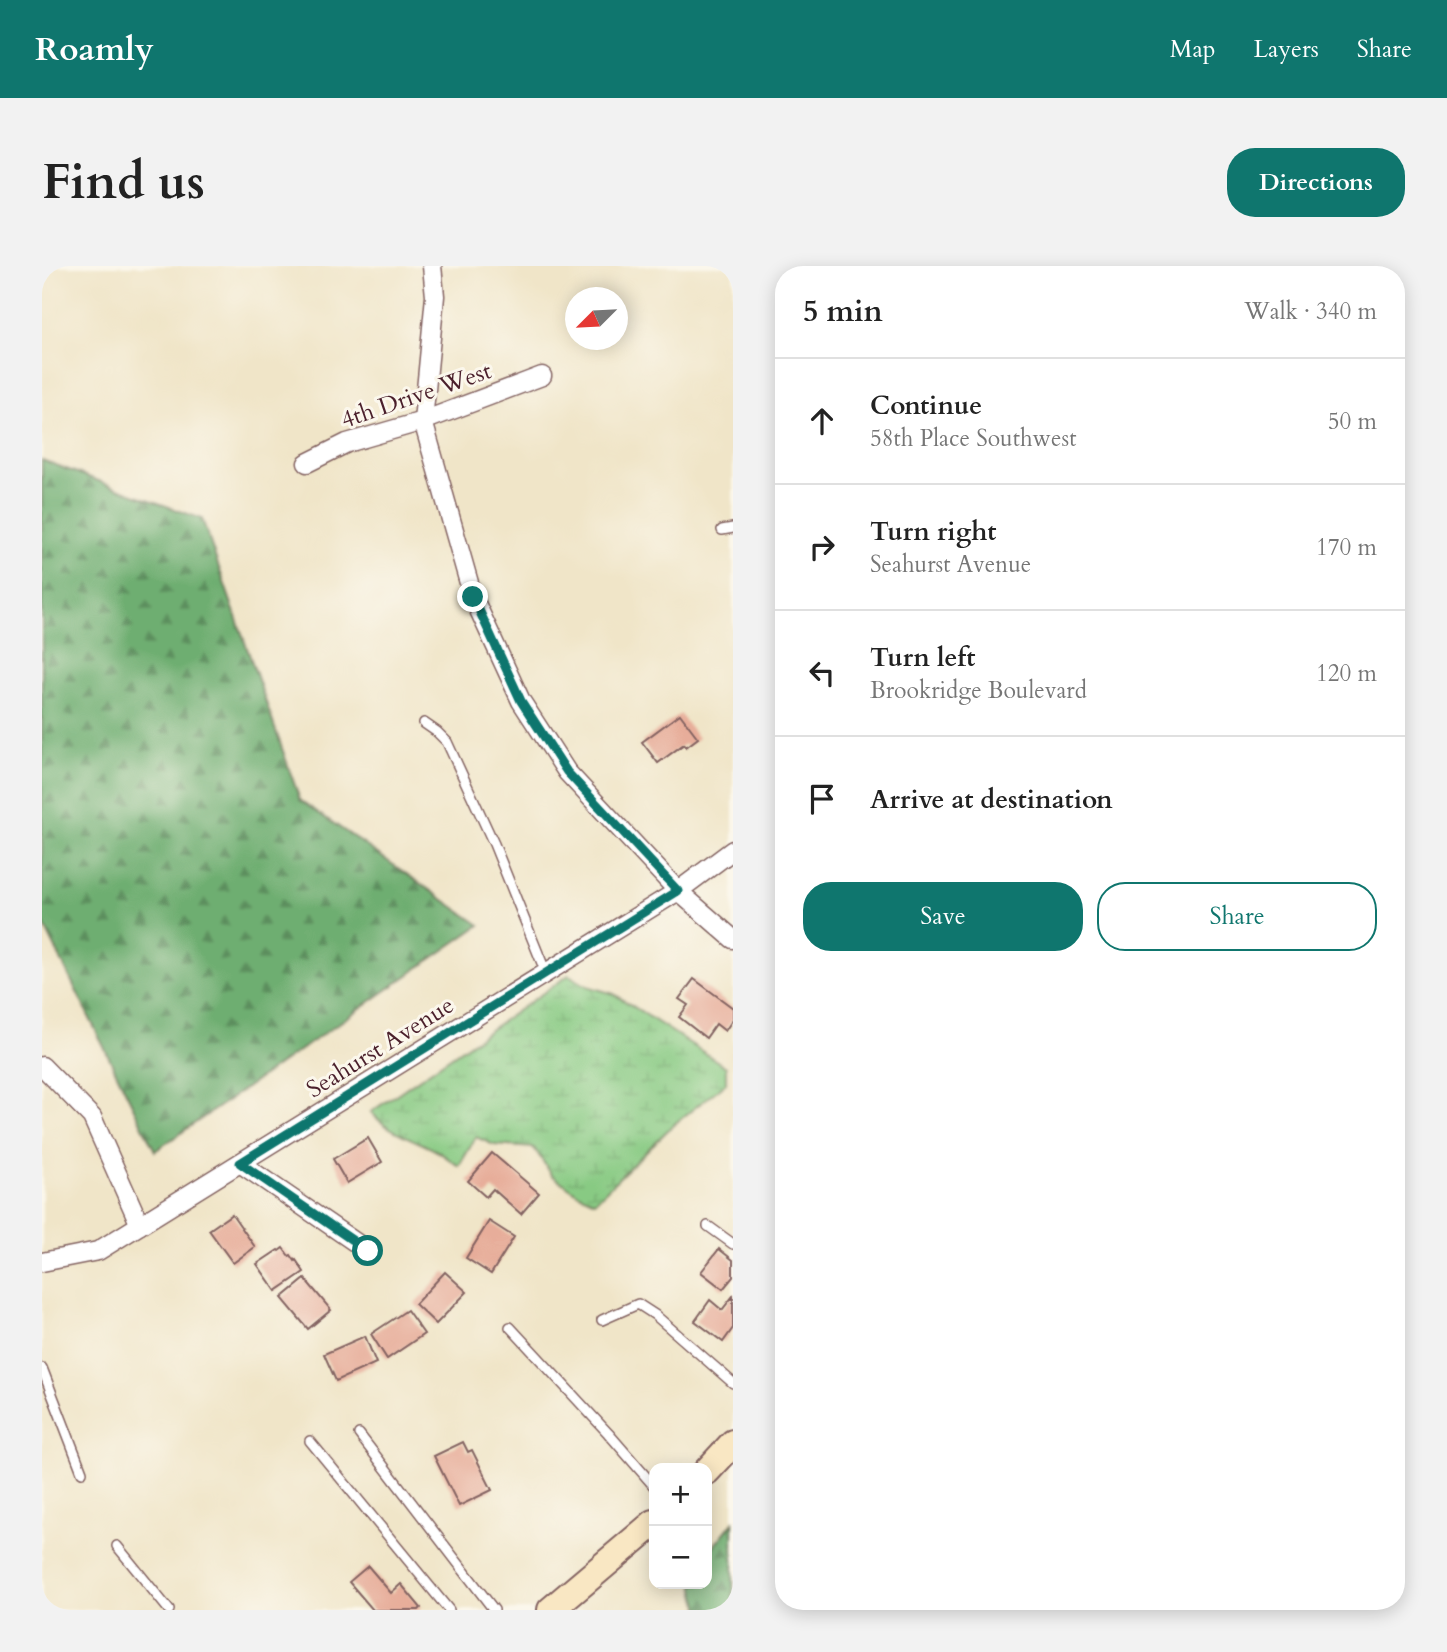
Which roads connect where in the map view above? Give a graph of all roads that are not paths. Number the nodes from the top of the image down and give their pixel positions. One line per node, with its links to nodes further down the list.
1 (432, 266): 3 (street)
2 (542, 376): 3 (street, 4th Drive West)
3 (423, 421): 4 (street, 4th Drive West); 9 (street)
4 (307, 463)
5 (733, 527): 6 (lane)
6 (722, 530)
7 (424, 723): 11 (lane)
8 (733, 850): 9 (street, Seahurst Avenue)
9 (678, 891): 10 (street); 11 (street, Seahurst Avenue)
10 (733, 939)
11 (546, 973): 13 (street, Seahurst Avenue)
12 (42, 1066): 14 (street)
13 (240, 1163): 14 (street, Seahurst Avenue); 17 (street)
14 (140, 1225): 18 (street, Seahurst Avenue)
15 (708, 1226): 16 (lane)
16 (733, 1244)
17 (368, 1251)
18 (42, 1262)
19 (602, 1320): 22 (lane)
20 (510, 1327): 28 (lane)
21 (42, 1368): 27 (lane)
22 (733, 1383)
23 (359, 1434): 33 (lane)
24 (310, 1441): 32 (lane)
25 (733, 1443): 26 (street)
26 (712, 1466)
27 (82, 1472)
28 (649, 1480)
29 (649, 1526): 34 (street)
30 (117, 1546): 31 (lane)
31 (169, 1610)
32 (449, 1610)
33 (494, 1610)
34 (551, 1610)

